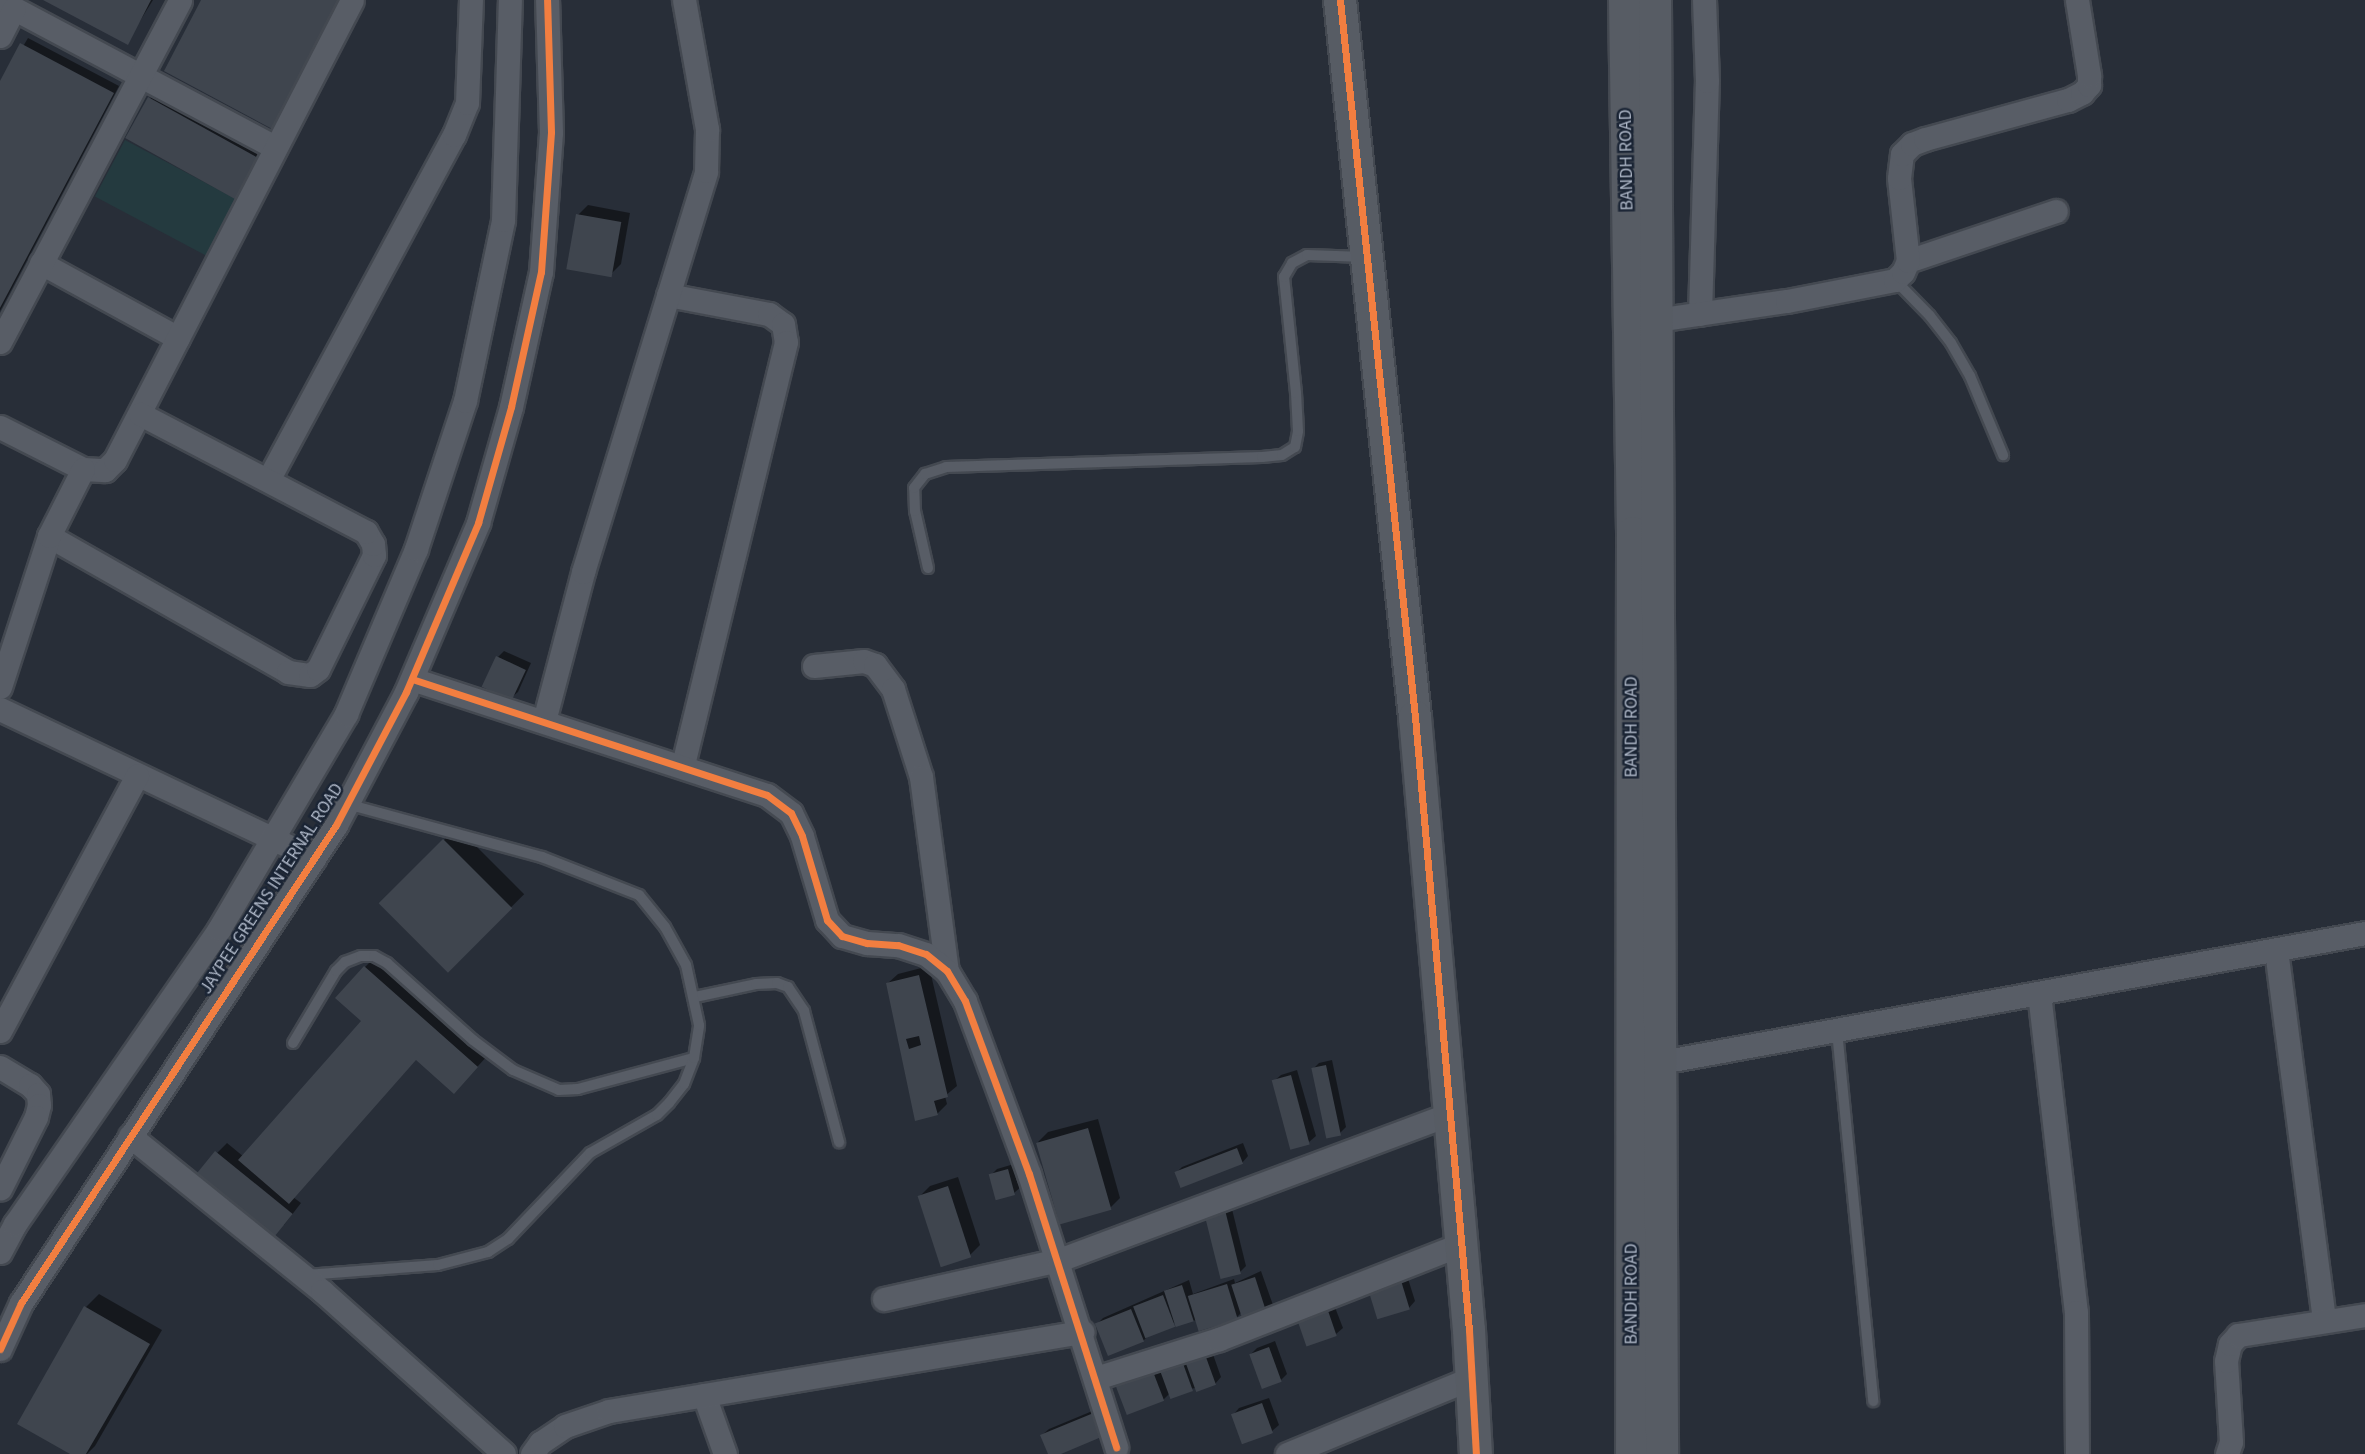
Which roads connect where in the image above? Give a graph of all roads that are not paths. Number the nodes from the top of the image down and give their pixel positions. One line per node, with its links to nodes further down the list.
1 (180, 0): 14 (street)
2 (352, 0): 15 (street)
3 (471, 0): 30 (street)
4 (510, 0): 41 (street, JAYPEE GREENS INTERNAL ROAD)
5 (547, 0): 34 (street, JAYPEE GREENS INTERNAL ROAD)
6 (684, 0): 21 (street)
7 (1340, 0): 17 (main road)
8 (1625, 0): 52 (main road, BANDH ROAD)
9 (1655, 0): 23 (main road, BANDH ROAD)
10 (1704, 0): 22 (street)
11 (2077, 0): 18 (street)
12 (7, 5): 13 (street); 14 (street)
13 (0, 36)
14 (141, 76): 15 (street); 19 (street)
15 (275, 147): 24 (street)
16 (2056, 211): 18 (street)
17 (1366, 257): 32 (lane); 54 (main road)
18 (1908, 261): 20 (street)
19 (41, 263): 24 (street); 25 (street)
20 (1895, 280): 22 (street); 28 (lane)
21 (668, 295): 37 (street); 38 (street)
22 (1700, 314): 23 (street)
23 (1656, 320): 52 (main road, BANDH ROAD)
24 (178, 338): 26 (street)
25 (0, 342)
26 (140, 414): 29 (street); 30 (street)
27 (0, 427): 29 (street)
28 (2003, 455)
29 (83, 469): 31 (street)
30 (268, 480): 31 (street)
31 (49, 536): 35 (street)
32 (928, 568)
33 (814, 666): 45 (street)
34 (412, 679): 37 (street); 40 (street, JAYPEE GREENS INTERNAL ROAD)
35 (0, 687)
36 (0, 709): 39 (street)
37 (544, 721): 38 (street)
38 (683, 766): 45 (street)
39 (137, 775): 41 (street); 48 (street)
40 (346, 804): 42 (street, JAYPEE GREENS INTERNAL ROAD); 47 (lane)
41 (274, 836): 42 (street); 59 (street, JAYPEE GREENS INTERNAL ROAD)
42 (314, 858): 55 (street, JAYPEE GREENS INTERNAL ROAD)
43 (2365, 933): 44 (street)
44 (2276, 950): 46 (street); 64 (street)
45 (947, 971): 60 (street)
46 (2039, 993): 49 (street); 79 (street)
47 (695, 997): 51 (lane); 56 (lane)
48 (0, 1031)
49 (1837, 1031): 52 (street); 70 (lane)
50 (293, 1043): 51 (lane)
51 (694, 1058): 61 (lane)
52 (1646, 1065): 77 (main road, BANDH ROAD); 78 (main road, BANDH ROAD)
53 (0, 1067): 57 (street)
54 (1450, 1114): 58 (main road); 60 (street)
55 (130, 1136): 61 (street); 66 (street, JAYPEE GREENS INTERNAL ROAD)
56 (839, 1142)
57 (0, 1189)
58 (1461, 1244): 67 (street); 68 (main road)
59 (0, 1252)
60 (1059, 1260): 62 (street); 65 (street)
61 (303, 1276): 72 (street)
62 (884, 1299)
63 (2365, 1315): 64 (street)
64 (2324, 1321): 80 (street)
65 (1082, 1332): 67 (street); 69 (street)
66 (0, 1349)
67 (1096, 1378): 71 (street)
68 (1471, 1378): 75 (street); 76 (main road)
69 (704, 1395): 73 (street); 74 (street)
70 (1873, 1401)
71 (1112, 1452)
72 (504, 1454)
73 (532, 1454)
74 (725, 1454)
75 (1287, 1454)
76 (1476, 1454)
77 (1632, 1454)
78 (1662, 1454)
79 (2077, 1454)
80 (2227, 1454)

